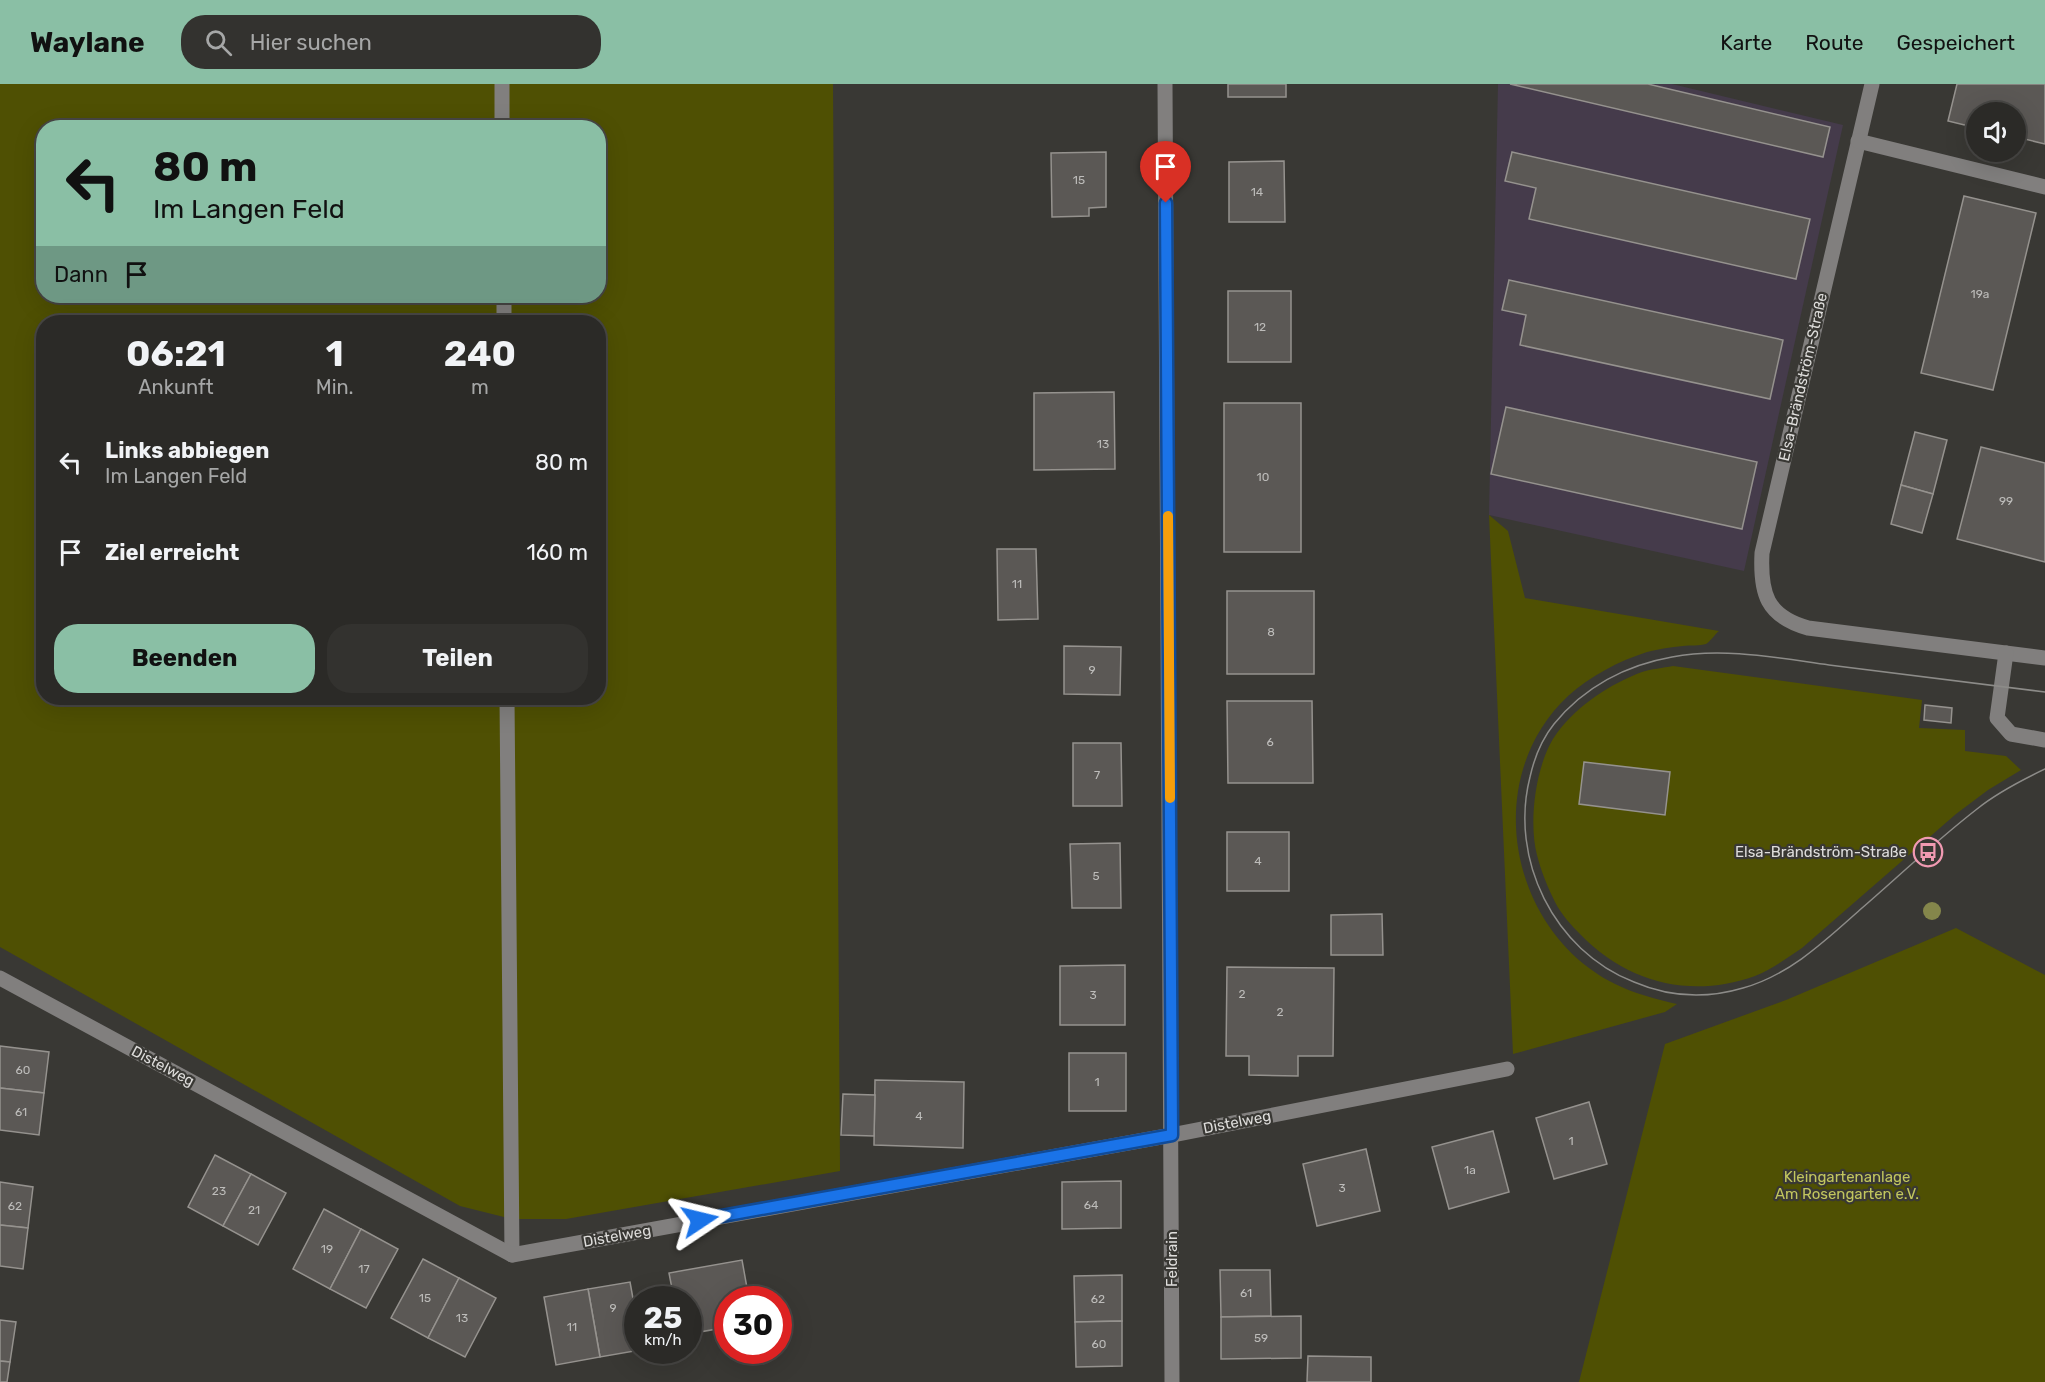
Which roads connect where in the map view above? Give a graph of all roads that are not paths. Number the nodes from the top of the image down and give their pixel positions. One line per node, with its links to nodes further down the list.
1 (502, 84): 4 (street)
2 (1165, 84): 13 (street, Feldrain)
3 (1872, 84): 5 (street, Elsa-Brändström-Straße)
4 (502, 120)
5 (1858, 141): 6 (street); 7 (street, Elsa-Brändström-Straße)
6 (2045, 187)
7 (2006, 653): 8 (street, Elsa-Brändström-Straße); 10 (street)
8 (2045, 658)
9 (507, 705): 14 (street)
10 (2045, 740)
11 (0, 978): 14 (street, Distelweg)
12 (1507, 1069): 13 (street, Distelweg)
13 (1172, 1135): 14 (street, Distelweg); 15 (street, Feldrain)
14 (512, 1255)
15 (1172, 1382)

